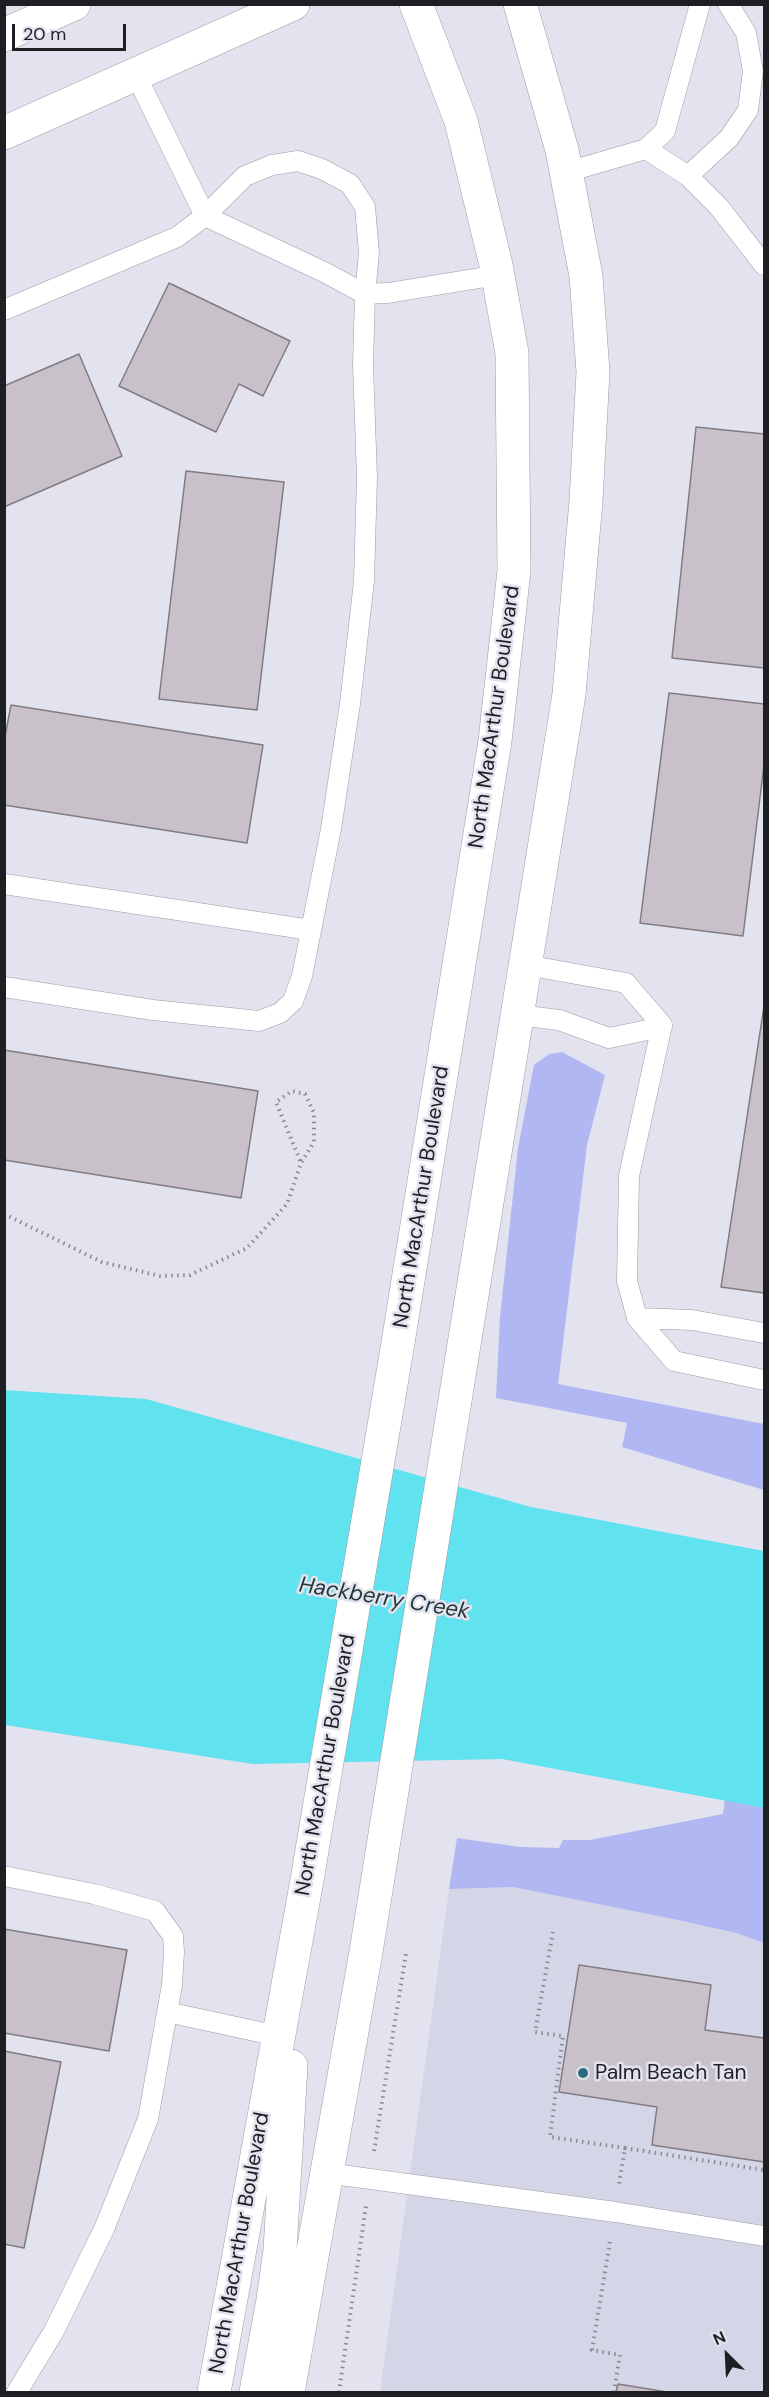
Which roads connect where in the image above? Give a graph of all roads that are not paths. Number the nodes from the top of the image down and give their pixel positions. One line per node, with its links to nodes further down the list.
1 (74, 4): 7 (main road)
2 (293, 4): 8 (main road)
3 (416, 4): 15 (main road, North MacArthur Boulevard)
4 (520, 4): 11 (main road)
5 (700, 4): 10 (lane)
6 (728, 4): 12 (lane)
7 (4, 35)
8 (136, 75): 9 (main road); 13 (lane)
9 (4, 133)
10 (645, 149): 11 (lane); 12 (lane)
11 (567, 172): 20 (main road)
12 (688, 176): 14 (lane)
13 (206, 216): 16 (lane); 16 (lane); 17 (lane)
14 (765, 264)
15 (498, 275): 16 (lane); 29 (main road, North MacArthur Boulevard)
16 (365, 294): 19 (lane)
17 (4, 310)
18 (4, 884): 19 (lane)
19 (311, 930): 21 (lane)
20 (526, 965): 22 (main road); 23 (lane)
21 (4, 987)
22 (518, 1015): 23 (lane); 30 (main road)
23 (662, 1027): 24 (lane)
24 (637, 1318): 25 (lane); 26 (lane)
25 (765, 1333)
26 (765, 1380)
27 (4, 1876): 28 (lane)
28 (167, 2012): 29 (lane); 33 (lane)
29 (278, 2036): 32 (main road, North MacArthur Boulevard); 36 (main road)
30 (326, 2174): 31 (lane); 37 (main road)
31 (765, 2236)
32 (224, 2330): 34 (main road); 35 (main road, North MacArthur Boulevard)
33 (17, 2392)
34 (202, 2392)
35 (214, 2392)
36 (256, 2392)
37 (288, 2392)

